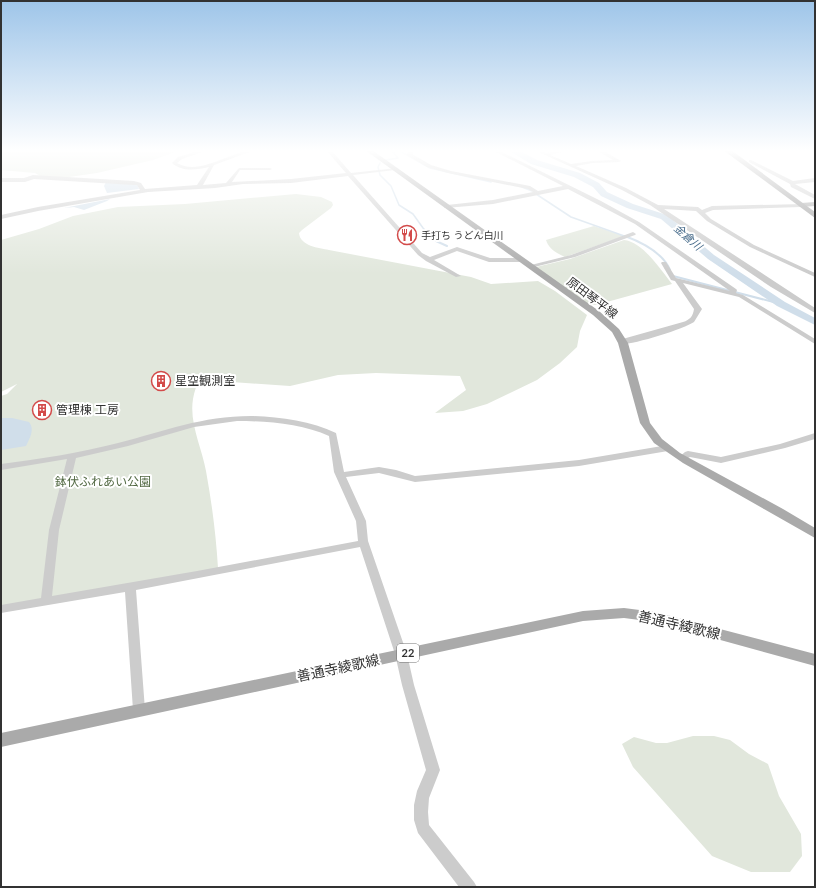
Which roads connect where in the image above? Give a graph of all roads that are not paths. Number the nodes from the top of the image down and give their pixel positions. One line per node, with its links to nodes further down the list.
1 (140, 191): 17 (street)
2 (364, 191): 19 (street)
3 (426, 191): 13 (main road, 原田琴平線)
4 (543, 191): 10 (street)
5 (579, 191): 26 (street)
6 (629, 191): 14 (street)
7 (788, 191): 12 (highway)
8 (789, 191): 12 (highway)
9 (804, 191): 11 (street)
10 (536, 193): 13 (street)
11 (815, 197)
12 (810, 206): 15 (street); 16 (highway)
13 (447, 207): 20 (main road, 原田琴平線)
14 (656, 207): 15 (street); 27 (street)
15 (700, 212): 23 (street)
16 (815, 216)
17 (1, 218)
18 (629, 236): 22 (street)
19 (428, 260): 20 (street); 24 (street)
20 (522, 260): 22 (main road, 原田琴平線)
21 (664, 263): 25 (street)
22 (530, 266): 28 (main road, 原田琴平線)
23 (815, 274)
24 (458, 276)
25 (677, 280): 26 (street); 28 (street)
26 (733, 291): 29 (street)
27 (815, 311)
28 (622, 342): 31 (main road, 原田琴平線)
29 (815, 342)
30 (815, 436): 33 (street)
31 (668, 448): 33 (main road, 原田琴平線); 35 (street)
32 (72, 456): 34 (street); 35 (street); 39 (street)
33 (683, 458): 36 (main road, 原田琴平線)
34 (1, 467)
35 (340, 475): 37 (street)
36 (815, 534)
37 (364, 543): 38 (street); 41 (street)
38 (130, 587): 39 (street); 43 (street)
39 (46, 601): 40 (street)
40 (1, 609)
41 (401, 654): 42 (main road, 善通寺綾歌線 / 22); 43 (main road, 善通寺綾歌線 / 22); 45 (street)
42 (815, 660)
43 (139, 710): 44 (main road, 善通寺綾歌線 / 22)
44 (1, 740)
45 (469, 887)

